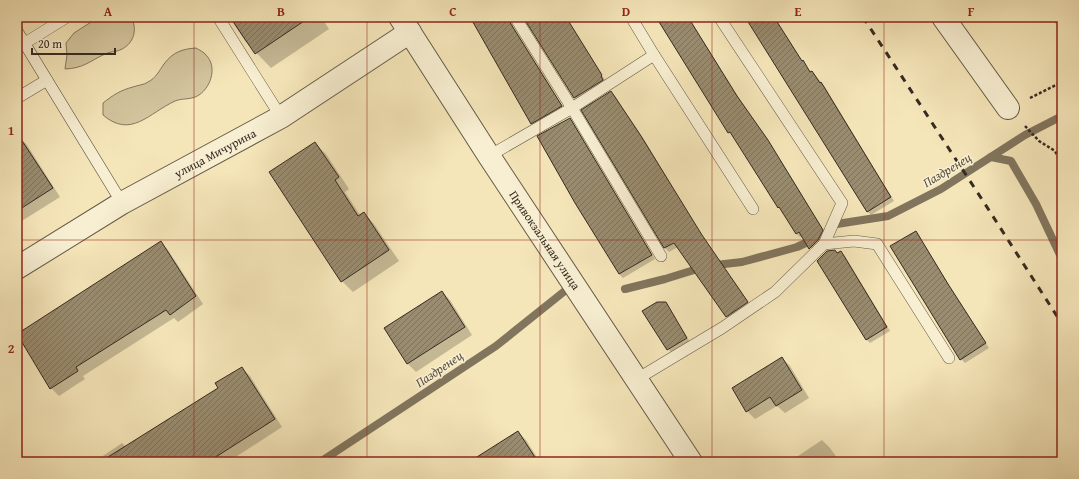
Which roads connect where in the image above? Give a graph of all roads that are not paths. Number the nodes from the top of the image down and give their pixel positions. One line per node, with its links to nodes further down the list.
1 (67, 17): 9 (lane)
2 (218, 17): 15 (lane)
3 (515, 17): 13 (lane)
4 (631, 17): 10 (lane)
5 (719, 17): 19 (lane)
6 (943, 17): 14 (street)
7 (405, 24): 15 (street, улица Мичурина); 16 (street, Привокзальная улица)
8 (17, 31): 9 (lane)
9 (25, 43): 11 (lane)
10 (654, 55): 13 (lane); 18 (lane)
11 (47, 80): 12 (lane); 17 (lane)
12 (17, 98)
13 (572, 108): 16 (lane); 20 (lane)
14 (1015, 116)
15 (282, 117): 17 (street, улица Мичурина)
16 (489, 156): 23 (street, Привокзальная улица)
17 (122, 203): 21 (street, улица Мичурина)
18 (753, 209)
19 (824, 244): 22 (lane); 23 (lane)
20 (661, 256)
21 (17, 268)
22 (949, 358)
23 (637, 379): 24 (street, Привокзальная улица)
24 (691, 462)

